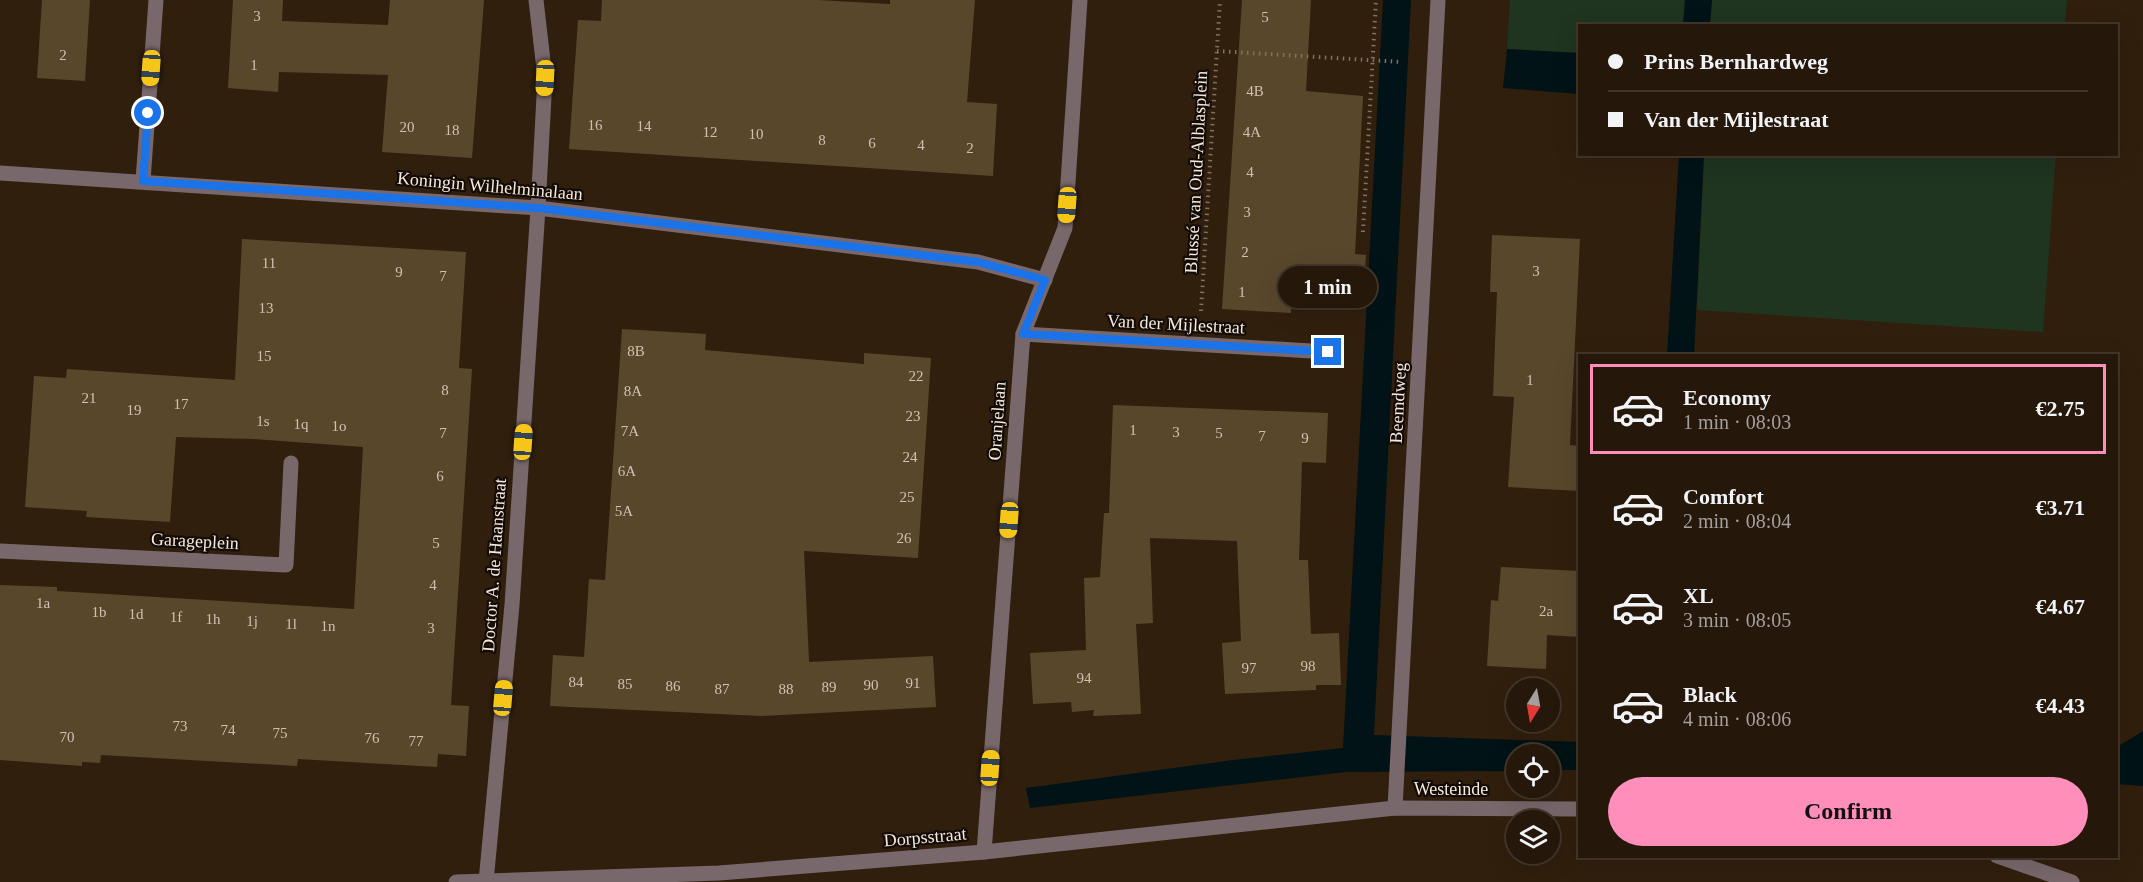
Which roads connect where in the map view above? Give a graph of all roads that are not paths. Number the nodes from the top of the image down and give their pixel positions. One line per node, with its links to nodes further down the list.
1 (156, 0): 6 (street)
2 (536, 0): 7 (street, Doctor A. de Haanstraat)
3 (1080, 0): 8 (street, Oranjelaan)
4 (1438, 0): 13 (street, Beemdweg)
5 (0, 173): 6 (street, Koningin Wilhelminalaan)
6 (143, 181): 7 (street, Koningin Wilhelminalaan)
7 (538, 208): 8 (street, Koningin Wilhelminalaan); 18 (street, Doctor A. de Haanstraat)
8 (1045, 280): 9 (street, Oranjelaan)
9 (1023, 334): 10 (street, Van der Mijlestraat); 15 (street, Oranjelaan)
10 (1328, 352)
11 (291, 463): 12 (street, Garageplein)
12 (0, 551)
13 (1395, 808): 14 (street, Westeinde); 15 (street, Dorpsstraat)
14 (1578, 809)
15 (984, 852): 18 (street, Dorpsstraat)
16 (2003, 858): 19 (street)
17 (456, 882): 18 (street, Dorpsstraat)
18 (486, 882)
19 (2072, 882)

